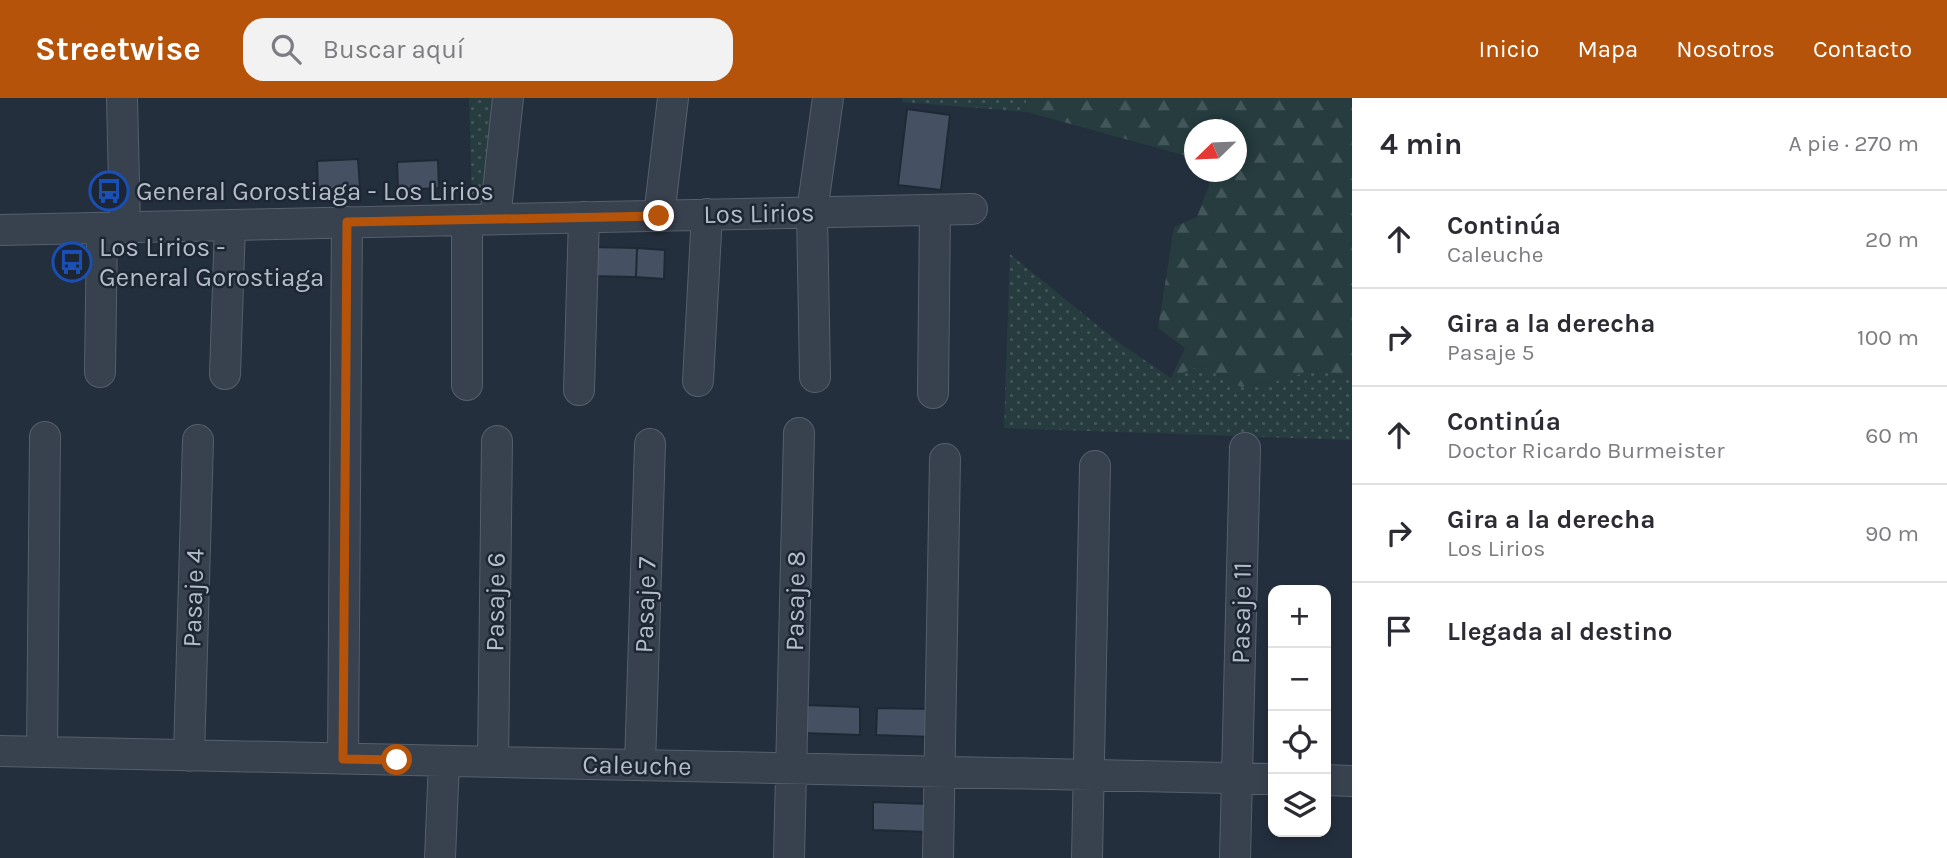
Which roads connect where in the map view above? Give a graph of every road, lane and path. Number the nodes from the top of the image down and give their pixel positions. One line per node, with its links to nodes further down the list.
1 (122, 98): 14 (street)
2 (508, 98): 11 (street)
3 (673, 98): 9 (street)
4 (828, 98): 7 (street)
5 (972, 209): 6 (street, Los Lirios)
6 (935, 210): 7 (street, Los Lirios); 22 (street)
7 (812, 212): 8 (street, Los Lirios); 18 (street)
8 (707, 214): 9 (street, Los Lirios); 19 (street)
9 (659, 216): 10 (street, Los Lirios)
10 (584, 217): 11 (street, Los Lirios); 21 (street)
11 (481, 219): 12 (street, Los Lirios); 20 (street)
12 (347, 222): 13 (street, Los Lirios); 34 (street)
13 (230, 225): 14 (street, Los Lirios); 17 (street)
14 (114, 227): 15 (street, Los Lirios); 16 (street)
15 (0, 230)
16 (100, 372)
17 (225, 374)
18 (815, 377)
19 (698, 381)
20 (467, 385)
21 (579, 390)
22 (933, 393)
23 (799, 433): 38 (street, Pasaje 8)
24 (45, 437): 32 (street)
25 (198, 440): 33 (street, Pasaje 4)
26 (497, 441): 36 (street, Pasaje 6)
27 (650, 444): 37 (street, Pasaje 7)
28 (1245, 448): 41 (street, Pasaje 11)
29 (945, 459): 39 (street)
30 (1095, 466): 40 (street)
31 (0, 751): 32 (street, Caleuche)
32 (41, 752): 33 (street, Caleuche)
33 (189, 755): 34 (street, Caleuche)
34 (343, 759): 35 (street, Caleuche)
35 (444, 761): 36 (street, Caleuche); 45 (street)
36 (493, 762): 37 (street, Caleuche)
37 (640, 765): 38 (street, Caleuche)
38 (792, 769): 39 (street, Caleuche); 46 (street, Pasaje 8)
39 (939, 772): 40 (street, Caleuche); 47 (street)
40 (1090, 775): 41 (street, Caleuche); 48 (street)
41 (1238, 778): 42 (street, Caleuche); 49 (street, Pasaje 11)
42 (1268, 779)
43 (1331, 780): 44 (street)
44 (1352, 781)
45 (440, 858)
46 (789, 858)
47 (938, 858)
48 (1087, 858)
49 (1236, 858)

